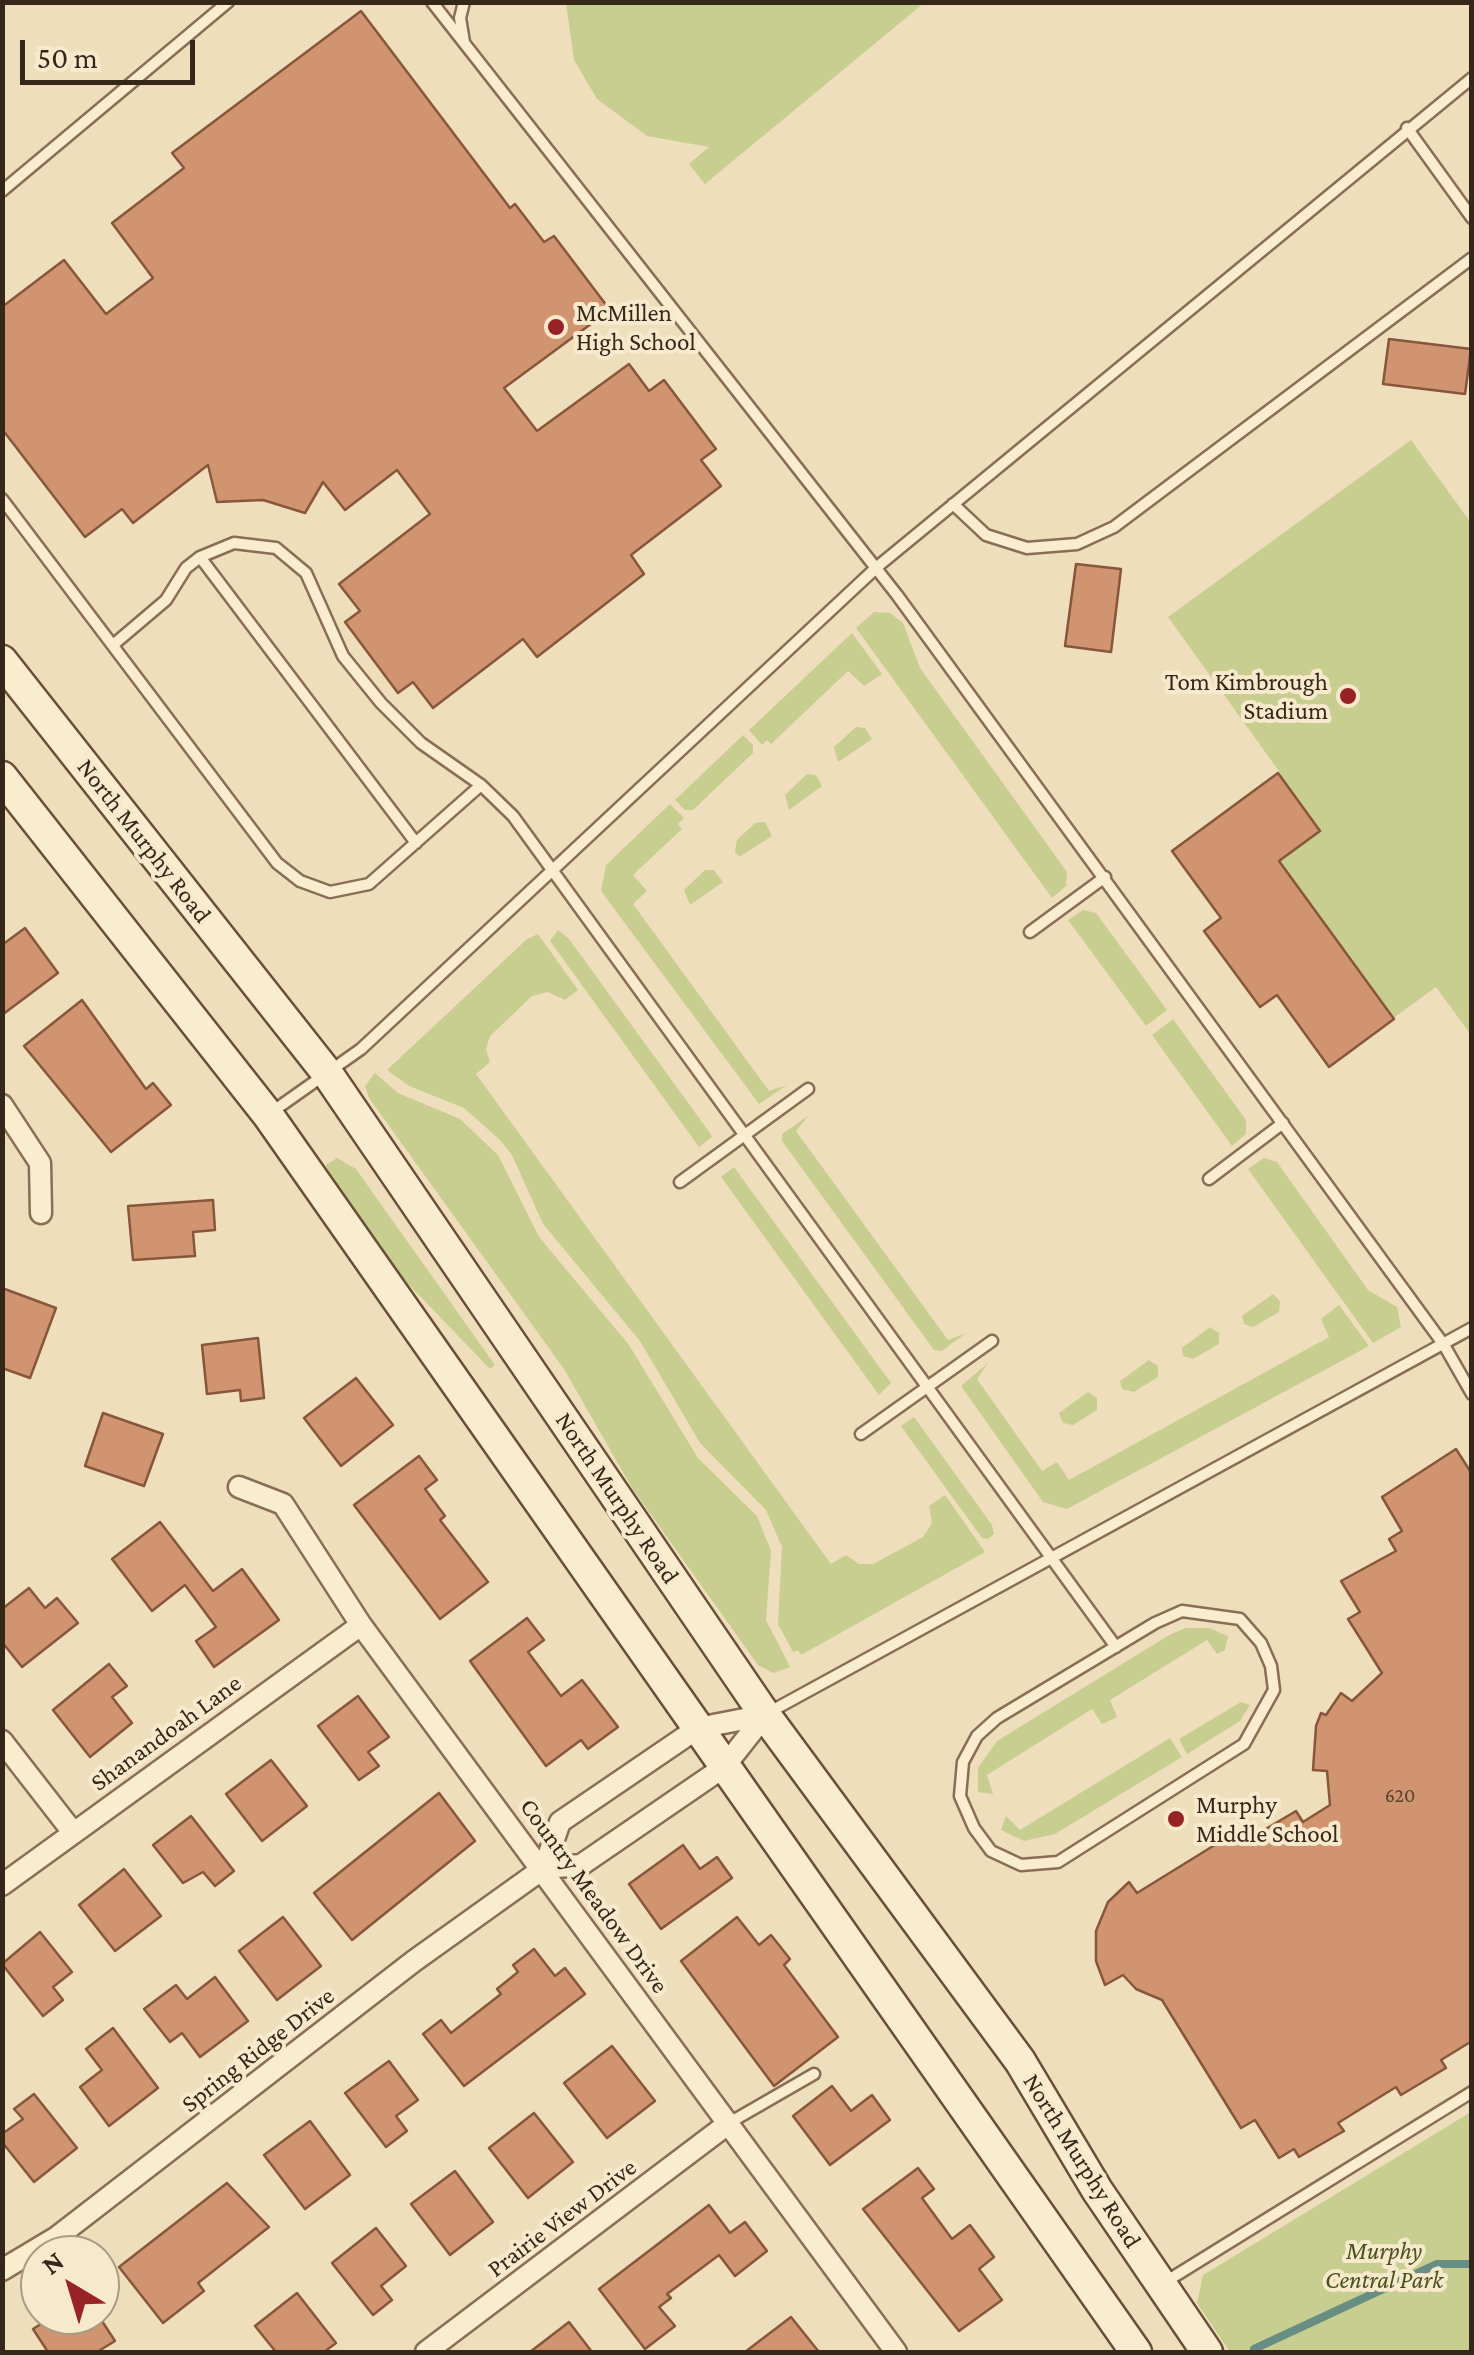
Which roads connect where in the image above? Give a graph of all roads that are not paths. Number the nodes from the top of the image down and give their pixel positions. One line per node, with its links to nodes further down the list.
1 (228, 2): 7 (lane)
2 (432, 2): 4 (lane)
3 (464, 2): 4 (lane)
4 (464, 44): 13 (lane)
5 (1472, 78): 6 (lane)
6 (1408, 128): 8 (lane); 11 (lane)
7 (2, 190)
8 (1472, 218)
9 (1472, 258): 11 (lane)
10 (2, 498): 14 (lane)
11 (953, 504): 13 (lane)
12 (200, 557): 14 (lane); 17 (lane); 18 (lane)
13 (877, 568): 19 (lane); 20 (lane)
14 (113, 645): 18 (lane)
15 (2, 661): 22 (main road, North Murphy Road)
16 (2, 777): 25 (main road)
17 (481, 785): 18 (lane); 19 (lane)
18 (416, 843)
19 (554, 869): 22 (lane); 27 (lane)
20 (1105, 877): 21 (lane); 26 (lane)
21 (1030, 932)
22 (327, 1074): 25 (lane); 41 (main road, North Murphy Road)
23 (808, 1089): 27 (lane)
24 (4, 1109): 30 (street)
25 (268, 1114): 42 (main road)
26 (1283, 1123): 28 (lane); 33 (lane)
27 (746, 1134): 29 (lane); 34 (lane)
28 (1209, 1179)
29 (680, 1182)
30 (41, 1213)
31 (1472, 1328): 33 (lane)
32 (992, 1341): 34 (lane)
33 (1444, 1345): 35 (lane); 38 (lane)
34 (927, 1388): 36 (lane); 38 (lane)
35 (1472, 1394)
36 (861, 1434)
37 (239, 1486): 39 (street, Country Meadow Drive)
38 (1052, 1560): 40 (lane); 41 (lane)
39 (362, 1625): 45 (street, Shanandoah Lane); 46 (street, Country Meadow Drive)
40 (1116, 1647): 40 (lane)
41 (765, 1714): 42 (street); 44 (street, Spring Ridge Drive); 52 (main road, North Murphy Road)
42 (698, 1728): 44 (main road); 46 (street)
43 (2, 1740): 45 (street)
44 (724, 1766): 46 (street, Spring Ridge Drive); 55 (main road)
45 (72, 1831): 47 (street, Shanandoah Lane)
46 (544, 1868): 50 (street, Country Meadow Drive); 51 (street, Spring Ridge Drive)
47 (2, 1885)
48 (814, 2074): 50 (lane)
49 (1472, 2092): 52 (lane)
50 (729, 2123): 53 (street, Prairie View Drive); 54 (street, Country Meadow Drive)
51 (2, 2270)
52 (1160, 2284): 56 (main road, North Murphy Road)
53 (426, 2352)
54 (896, 2352)
55 (1136, 2352)
56 (1207, 2352)

